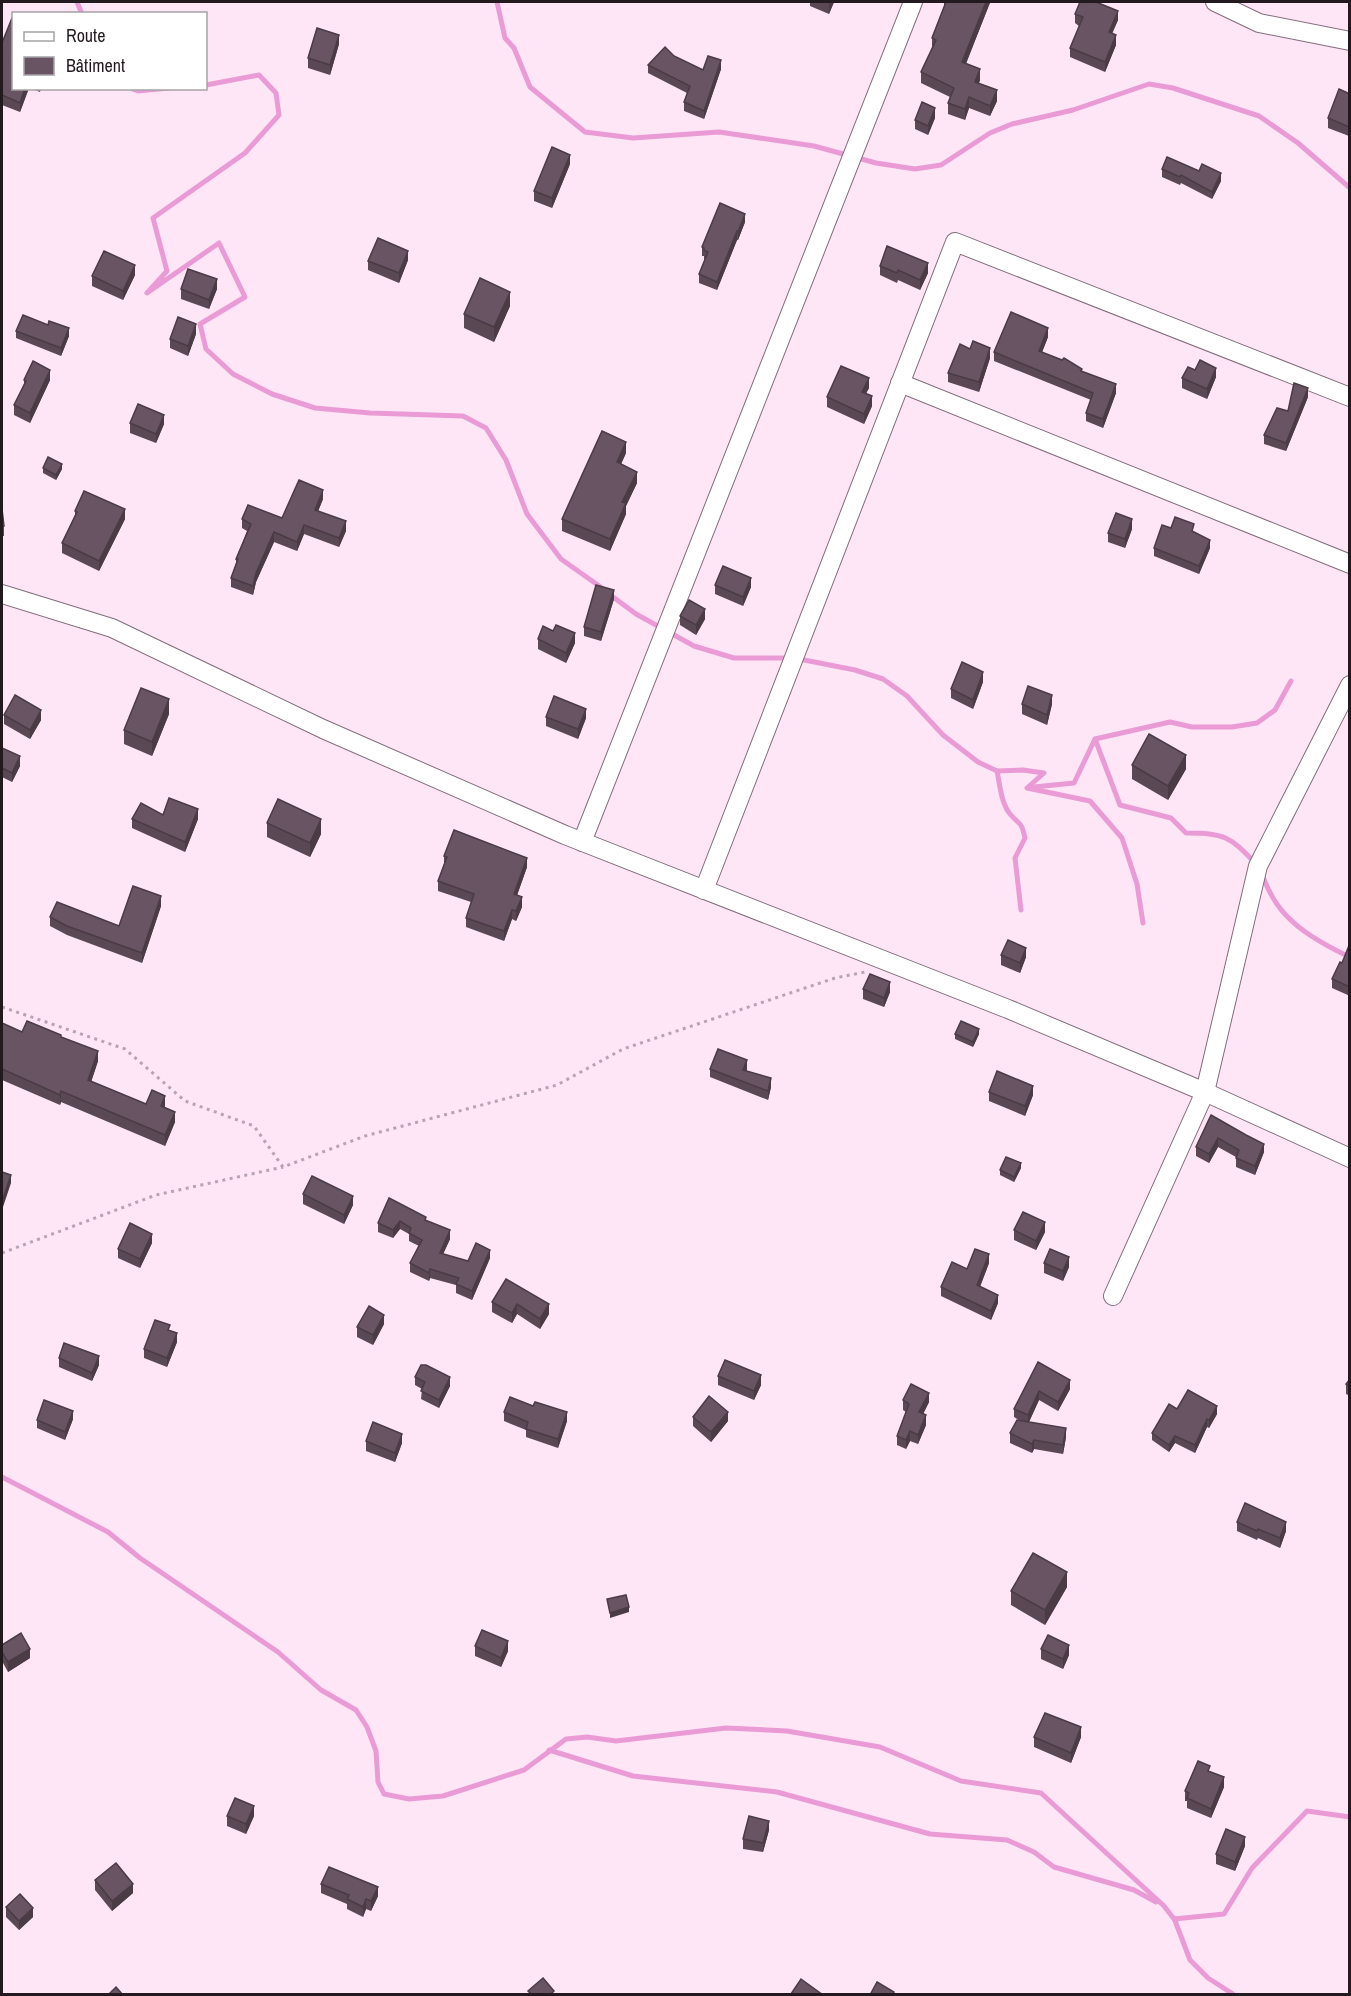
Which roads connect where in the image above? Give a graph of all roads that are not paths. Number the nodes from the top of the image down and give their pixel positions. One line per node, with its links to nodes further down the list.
1 (913, 2): 9 (street)
2 (1215, 2): 3 (street)
3 (1350, 41)
4 (900, 383): 5 (street); 6 (street); 10 (street)
5 (1350, 397)
6 (1350, 564)
7 (2, 594): 9 (street)
8 (1350, 686): 11 (street)
9 (582, 842): 10 (street)
10 (704, 890): 11 (street)
11 (1205, 1092): 12 (street); 13 (street)
12 (1350, 1158)
13 (1113, 1296)

